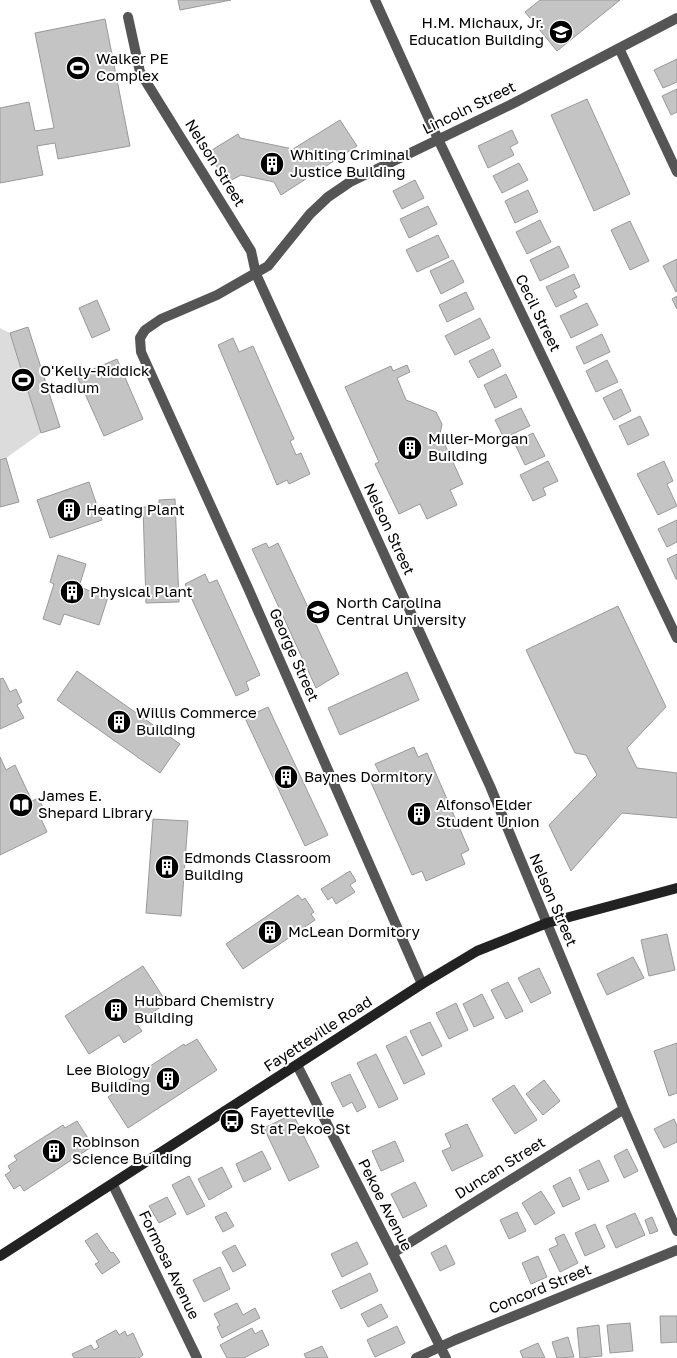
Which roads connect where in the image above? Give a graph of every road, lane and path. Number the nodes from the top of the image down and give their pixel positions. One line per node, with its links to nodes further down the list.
1 (375, 0): 5 (street, Cecil Street)
2 (128, 16): 7 (street, Nelson Street)
3 (677, 18): 4 (street, Lincoln Street)
4 (619, 48): 5 (street, Lincoln Street); 6 (street)
5 (438, 140): 7 (street, Lincoln Street); 9 (street, Cecil Street)
6 (677, 172)
7 (256, 274): 8 (street, Lincoln Street); 11 (street, Nelson Street)
8 (140, 338): 12 (street, George Street)
9 (677, 638)
10 (677, 888): 11 (main road, Fayetteville Road)
11 (547, 923): 12 (main road, Fayetteville Road); 14 (street, Nelson Street)
12 (422, 984): 13 (main road, Fayetteville Road)
13 (298, 1066): 15 (main road, Fayetteville Road); 18 (street, Pekoe Avenue)
14 (624, 1109): 16 (street, Nelson Street); 18 (street, Duncan Street)
15 (113, 1185): 19 (main road, Fayetteville Road); 21 (street, Formosa Avenue)
16 (677, 1231)
17 (677, 1250): 20 (street, Concord Street)
18 (393, 1253): 20 (street, Pekoe Avenue)
19 (0, 1256)
20 (441, 1346): 22 (street, Concord Street); 23 (street, Pekoe Avenue)
21 (197, 1358)
22 (416, 1358)
23 (446, 1358)

